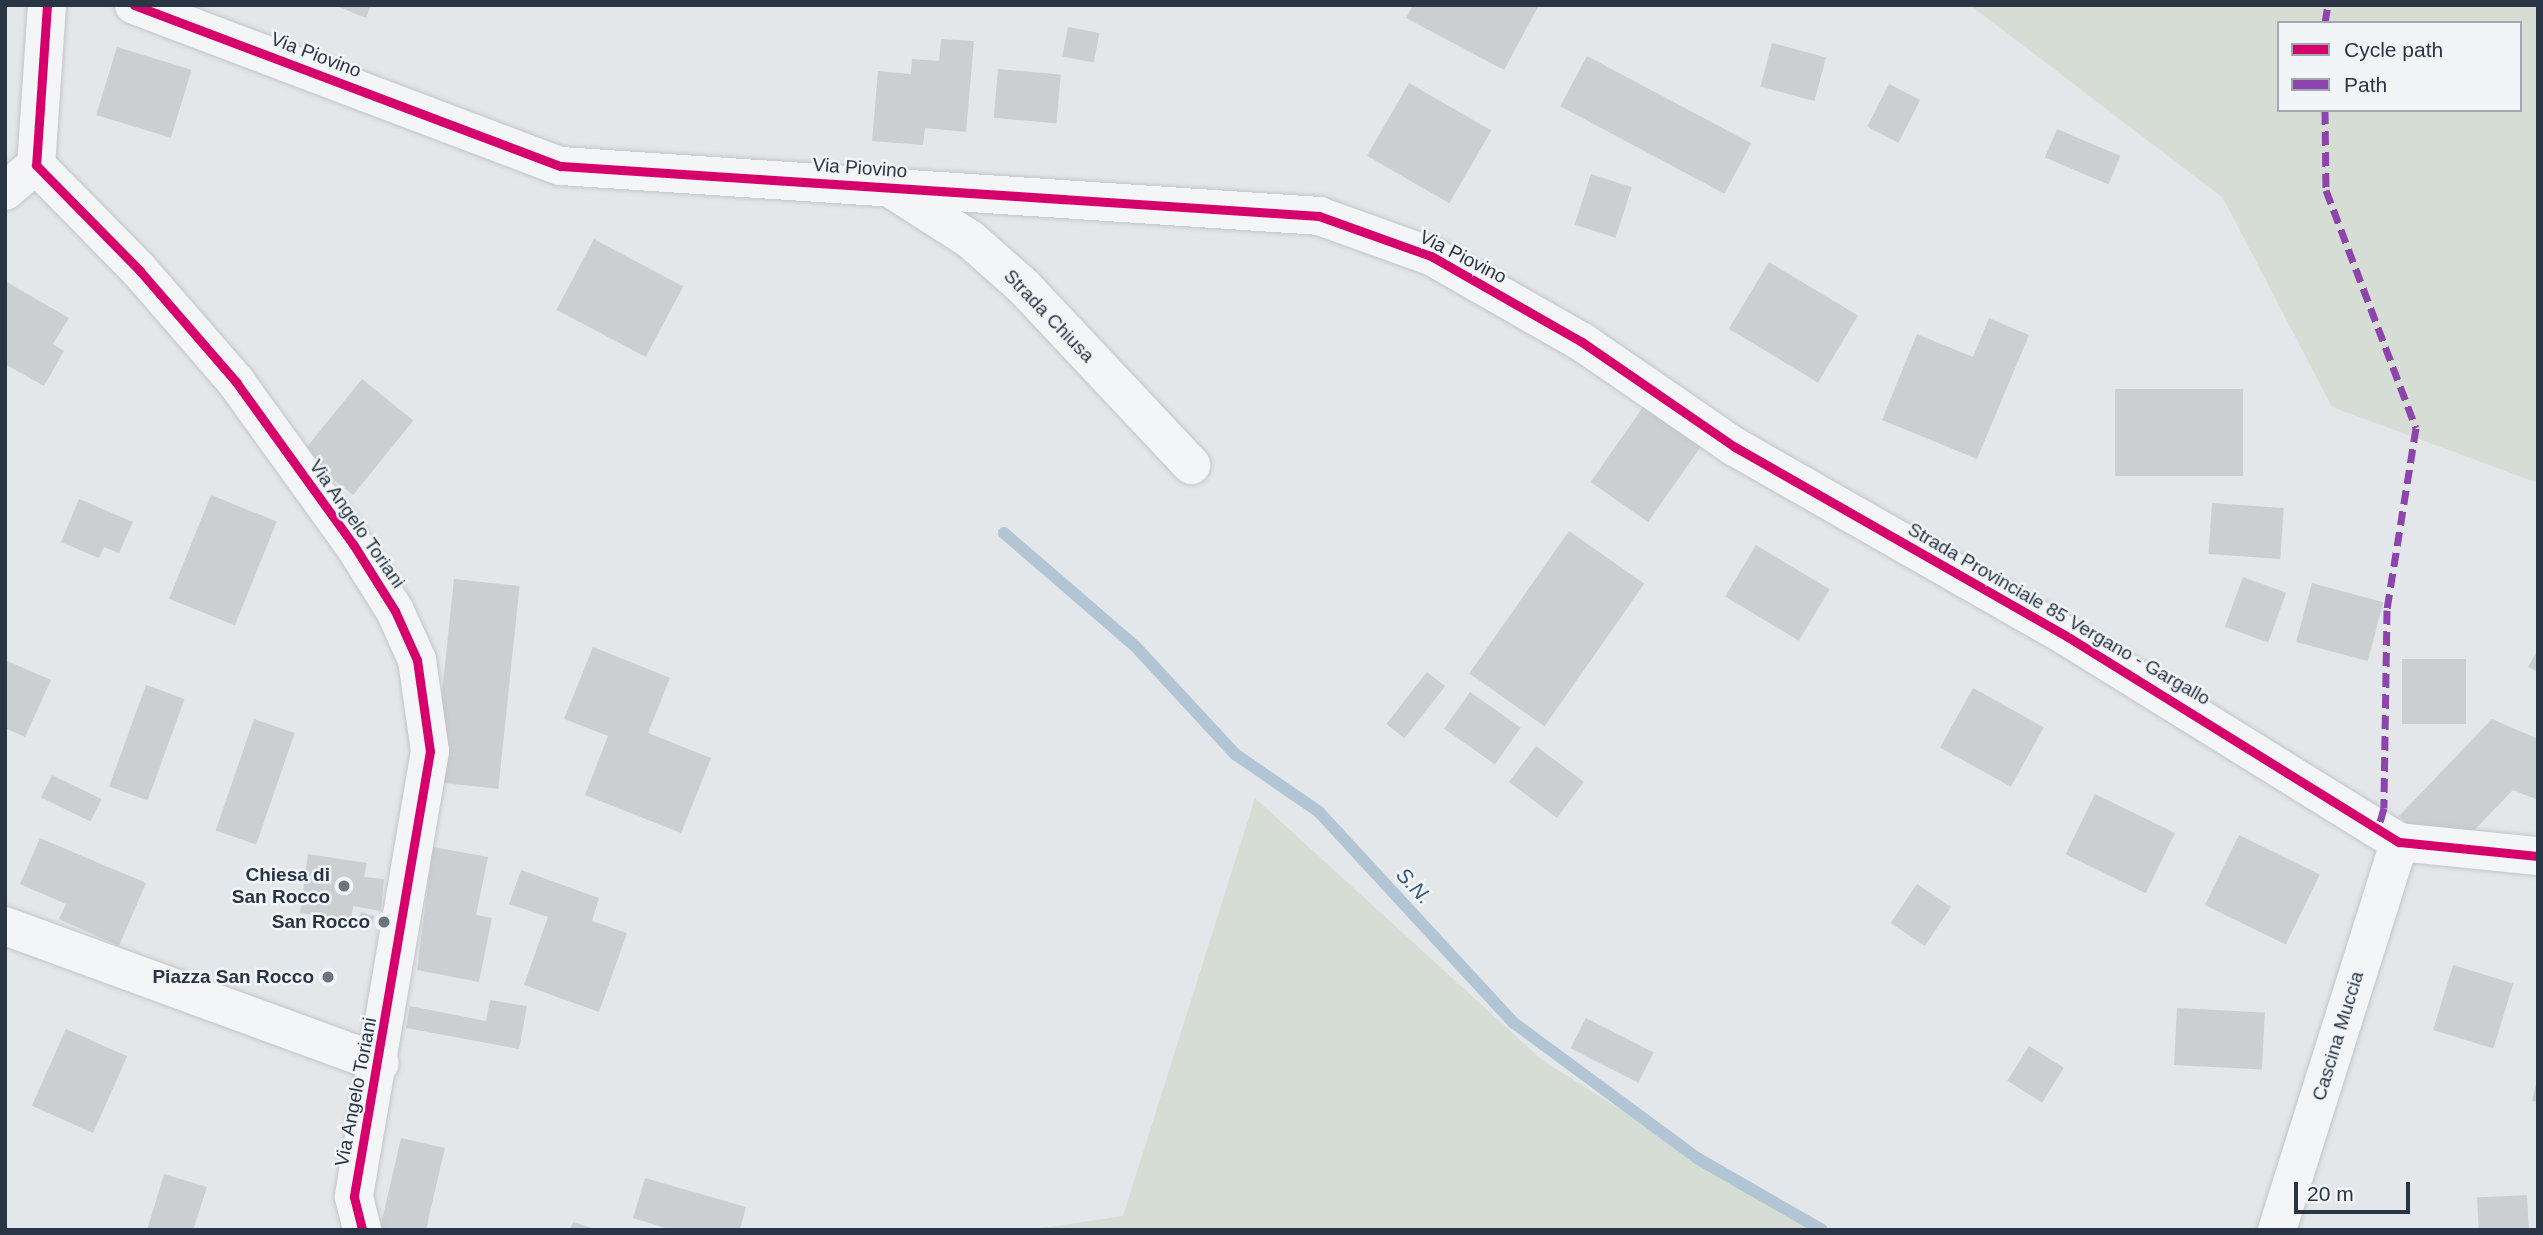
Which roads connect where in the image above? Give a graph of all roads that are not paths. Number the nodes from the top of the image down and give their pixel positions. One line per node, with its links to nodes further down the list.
1 (47, 5): 3 (street)
2 (134, 5): 4 (street, Via Piovino)
3 (36, 165): 5 (street); 11 (street, Via Angelo Toriani)
4 (890, 188): 6 (street, Via Piovino); 7 (street, Strada Chiusa)
5 (5, 191)
6 (1583, 342): 8 (street, Strada Provinciale 85 Vergano - Gargallo)
7 (1191, 465)
8 (2399, 842): 9 (street, Strada Provinciale 85 Vergano - Gargallo); 13 (street, Cascina Muccia)
9 (2538, 856)
10 (5, 926): 11 (street)
11 (380, 1063): 12 (street, Via Angelo Toriani)
12 (362, 1230)
13 (2277, 1230)

